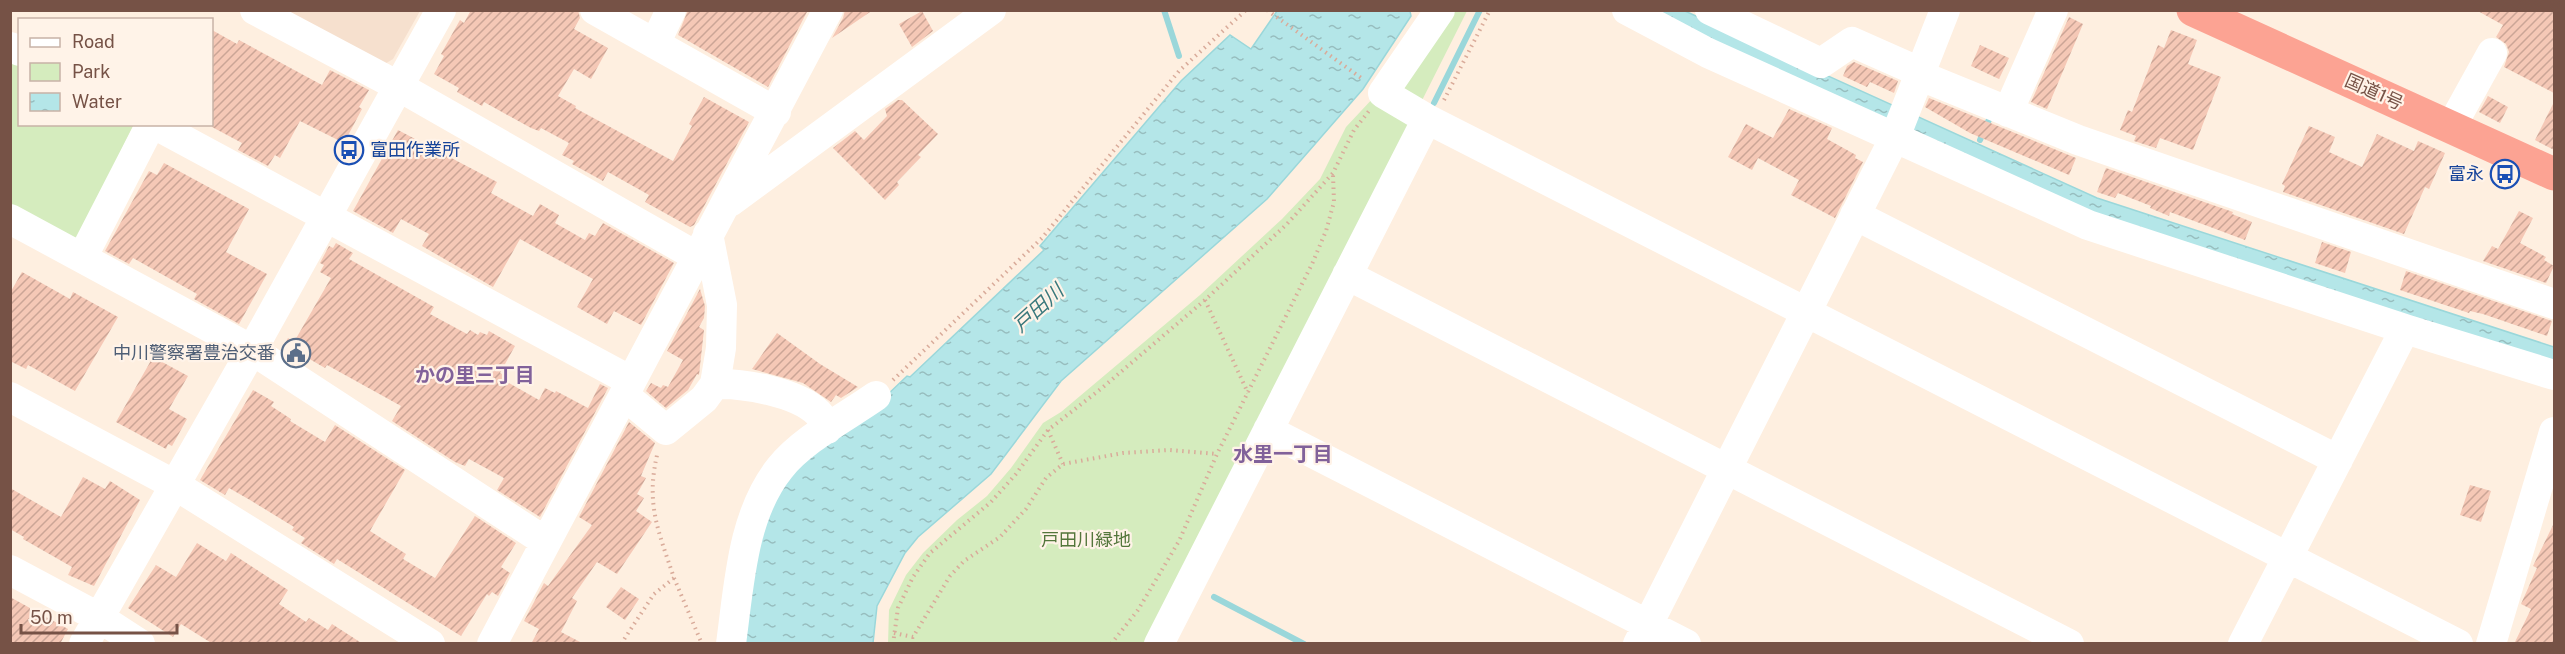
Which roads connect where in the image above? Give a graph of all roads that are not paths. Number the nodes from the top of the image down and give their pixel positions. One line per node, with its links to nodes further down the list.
1 (255, 10): 16 (street)
2 (441, 10): 16 (street)
3 (595, 10): 13 (street)
4 (672, 10): 13 (street)
5 (828, 10): 17 (street)
6 (991, 10): 28 (street)
7 (1440, 10): 19 (street)
8 (1627, 10): 20 (street)
9 (1710, 10): 15 (street)
10 (1945, 10): 15 (street)
11 (2053, 10): 18 (street)
12 (2193, 10): 23 (highway, 国道1号)
13 (655, 44): 17 (street)
14 (2492, 53): 23 (street)
15 (1921, 74): 18 (street); 20 (street)
16 (398, 86): 26 (street); 28 (street)
17 (776, 112): 28 (street)
18 (2008, 112): 31 (street)
19 (1430, 121): 30 (street); 32 (street)
20 (1900, 124): 25 (street); 33 (street)
21 (152, 126): 29 (street)
22 (157, 126): 26 (street)
23 (2451, 127): 24 (highway, 国道1号)
24 (2554, 174)
25 (1855, 214): 32 (street); 43 (street)
26 (325, 217): 34 (street); 37 (street)
27 (10, 219): 29 (street)
28 (708, 233): 36 (street); 37 (street)
29 (82, 258): 34 (street)
30 (1347, 275): 41 (street); 44 (street)
31 (2554, 304)
32 (1806, 312): 44 (street); 47 (street)
33 (2405, 329): 35 (street); 43 (street)
34 (252, 350): 45 (street); 46 (street)
35 (2554, 375)
36 (715, 384): 37 (street); 40 (street)
37 (627, 388): 46 (street)
38 (10, 396): 45 (street)
39 (876, 396): 40 (street)
40 (827, 429): 55 (street)
41 (1268, 430): 50 (street); 56 (street)
42 (2554, 432): 61 (street)
43 (2338, 460): 47 (street)
44 (1726, 469): 50 (street); 58 (street)
45 (175, 485): 49 (street); 53 (street)
46 (546, 542): 54 (street)
47 (2286, 559): 59 (street); 60 (street)
48 (10, 570): 49 (street)
49 (100, 618): 51 (street); 52 (street)
50 (1642, 634): 57 (street)
51 (84, 644)
52 (140, 644)
53 (430, 644)
54 (492, 644)
55 (731, 644)
56 (1159, 644)
57 (1686, 644)
58 (2069, 644)
59 (2243, 644)
60 (2458, 644)
61 (2491, 644)

